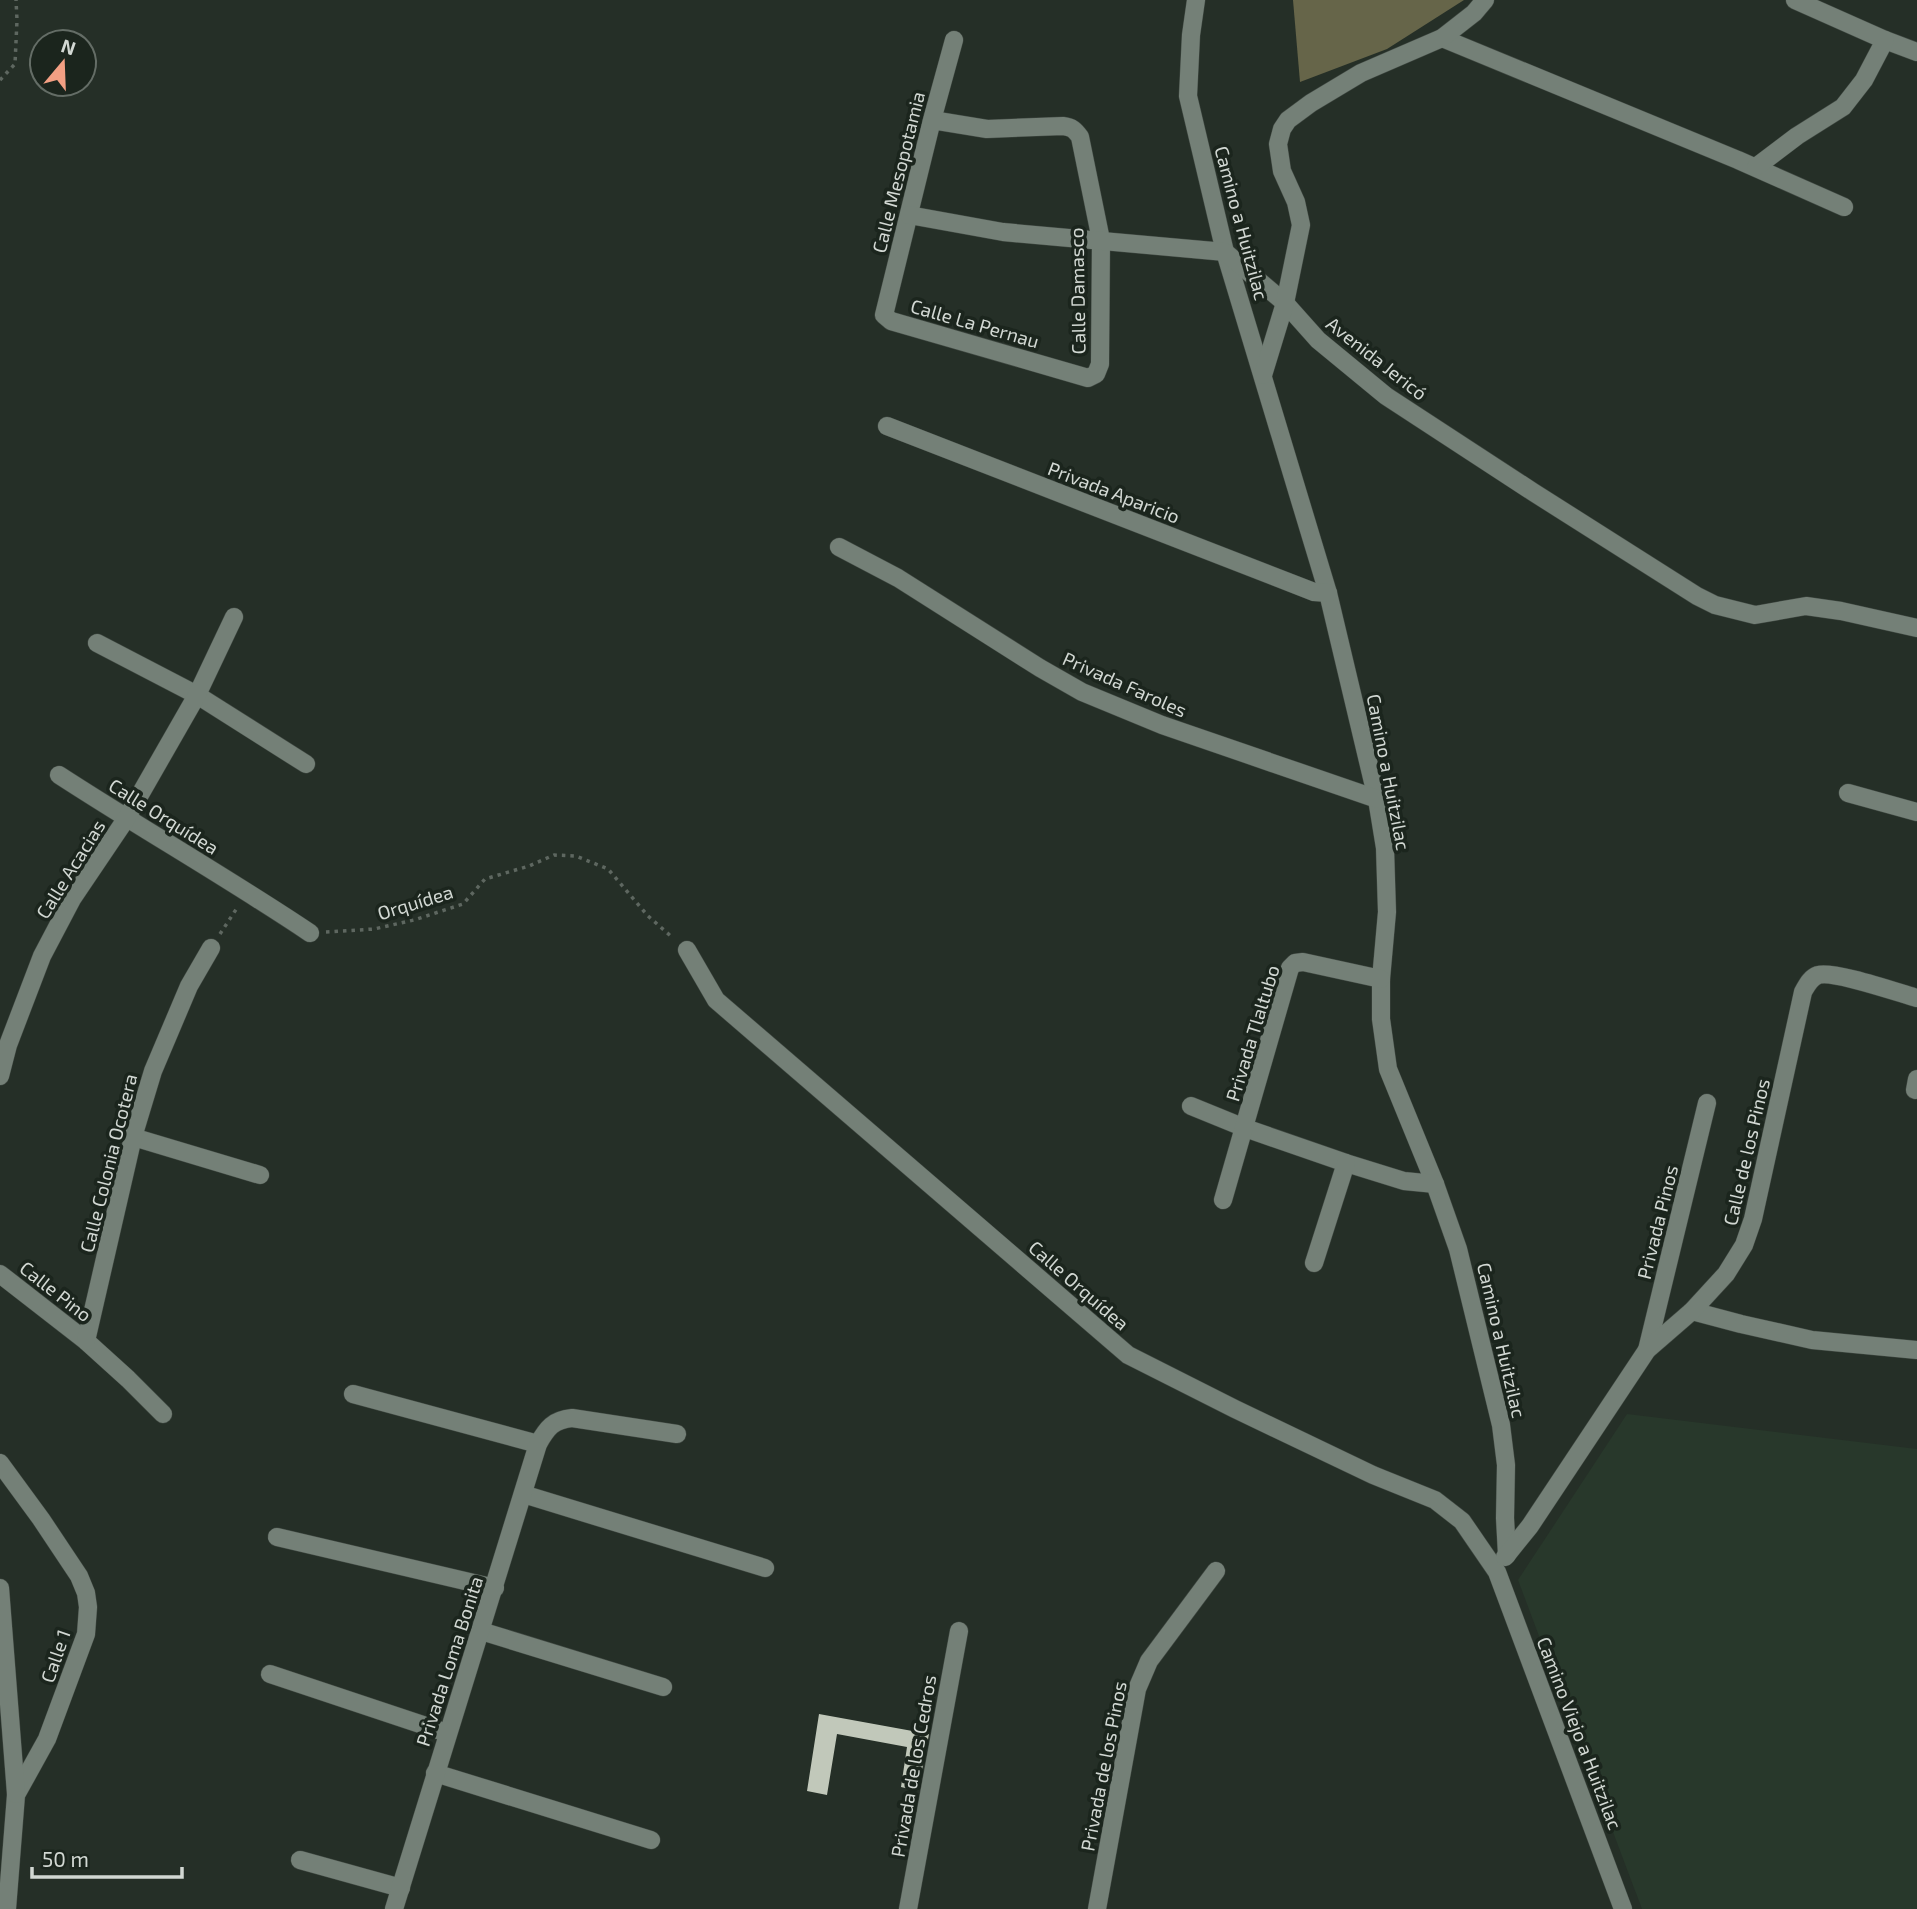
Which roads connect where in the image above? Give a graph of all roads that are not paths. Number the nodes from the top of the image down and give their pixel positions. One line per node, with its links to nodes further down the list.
1 (1196, 0): 13 (street, Camino a Huitzilac)
2 (1485, 0): 4 (street)
3 (1794, 0): 6 (street)
4 (1442, 38): 9 (street); 14 (street)
5 (954, 40): 8 (street, Calle Mesopotamia)
6 (1885, 40): 7 (street); 9 (street)
7 (1917, 52)
8 (932, 120): 11 (street, Calle Mesopotamia); 12 (street, Calle Damasco)
9 (1756, 167): 10 (street)
10 (1844, 206)
11 (909, 215): 12 (street); 15 (street, Calle Mesopotamia)
12 (1101, 240): 13 (street); 16 (street, Calle Damasco)
13 (1225, 252): 14 (street, Avenida Jericó); 17 (street, Camino a Huitzilac)
14 (1285, 303): 17 (street); 22 (street, Avenida Jericó)
15 (884, 315): 16 (street, Calle La Pernau)
16 (1096, 374)
17 (1262, 374): 20 (street, Camino a Huitzilac)
18 (887, 426): 20 (street, Privada Aparicio)
19 (839, 547): 28 (street, Privada Faroles)
20 (1328, 593): 28 (street, Camino a Huitzilac)
21 (234, 617): 24 (street, Calle Acacias)
22 (1917, 628)
23 (97, 643): 24 (street)
24 (197, 695): 25 (street); 30 (street, Calle Acacias)
25 (306, 764)
26 (59, 775): 30 (street, Calle Orquídea)
27 (1848, 793): 29 (street)
28 (1377, 799): 34 (street, Camino a Huitzilac)
29 (1917, 812)
30 (126, 818): 31 (street, Calle Orquídea); 36 (street, Calle Acacias)
31 (310, 933)
32 (211, 948): 40 (street, Calle Colonia Ocotera)
33 (687, 950): 61 (street, Calle Orquídea)
34 (1381, 979): 39 (street, Privada Tlaltubo); 43 (street, Camino a Huitzilac)
35 (1917, 999): 47 (street, Calle de los Pinos)
36 (0, 1076)
37 (1707, 1103): 49 (street, Privada Pinos)
38 (1191, 1106): 39 (street)
39 (1245, 1128): 41 (street, Privada Tlaltubo); 44 (street)
40 (133, 1137): 42 (street); 48 (street, Calle Colonia Ocotera)
41 (1346, 1163): 43 (street, Privada Tlaltubo); 45 (street)
42 (260, 1175)
43 (1436, 1184): 58 (street, Camino a Huitzilac)
44 (1223, 1200)
45 (1314, 1263)
46 (0, 1274): 48 (street, Calle Pino)
47 (1692, 1311): 49 (street, Calle de los Pinos); 50 (street)
48 (86, 1341): 52 (street, Calle Pino)
49 (1647, 1350): 58 (street, Calle de los Pinos)
50 (1917, 1350)
51 (352, 1394): 54 (street)
52 (163, 1414)
53 (677, 1434): 54 (street, Privada Loma Bonita)
54 (538, 1444): 56 (street, Privada Loma Bonita)
55 (0, 1463): 70 (street, Calle 1)
56 (523, 1493): 59 (street); 63 (street, Privada Loma Bonita)
57 (277, 1537): 63 (street)
58 (1507, 1555): 61 (street, Calle de los Pinos)
59 (765, 1568)
60 (1216, 1571): 77 (street, Privada de los Pinos)
61 (1497, 1572): 78 (street, Camino Viejo a Huitzilac)
62 (0, 1588): 70 (street, Calle 1)
63 (495, 1588): 64 (street, Privada Loma Bonita)
64 (481, 1631): 67 (street); 68 (street, Privada Loma Bonita)
65 (959, 1631): 76 (street, Privada de los Cedros)
66 (270, 1674): 68 (street)
67 (663, 1687)
68 (447, 1734): 69 (street, Privada Loma Bonita)
69 (435, 1773): 71 (street); 73 (street, Privada Loma Bonita)
70 (16, 1795): 74 (street, Calle 1)
71 (651, 1840)
72 (300, 1860): 73 (street)
73 (401, 1888): 75 (street, Privada Loma Bonita)
74 (7, 1909)
75 (394, 1909)
76 (908, 1909)
77 (1097, 1909)
78 (1623, 1909)

